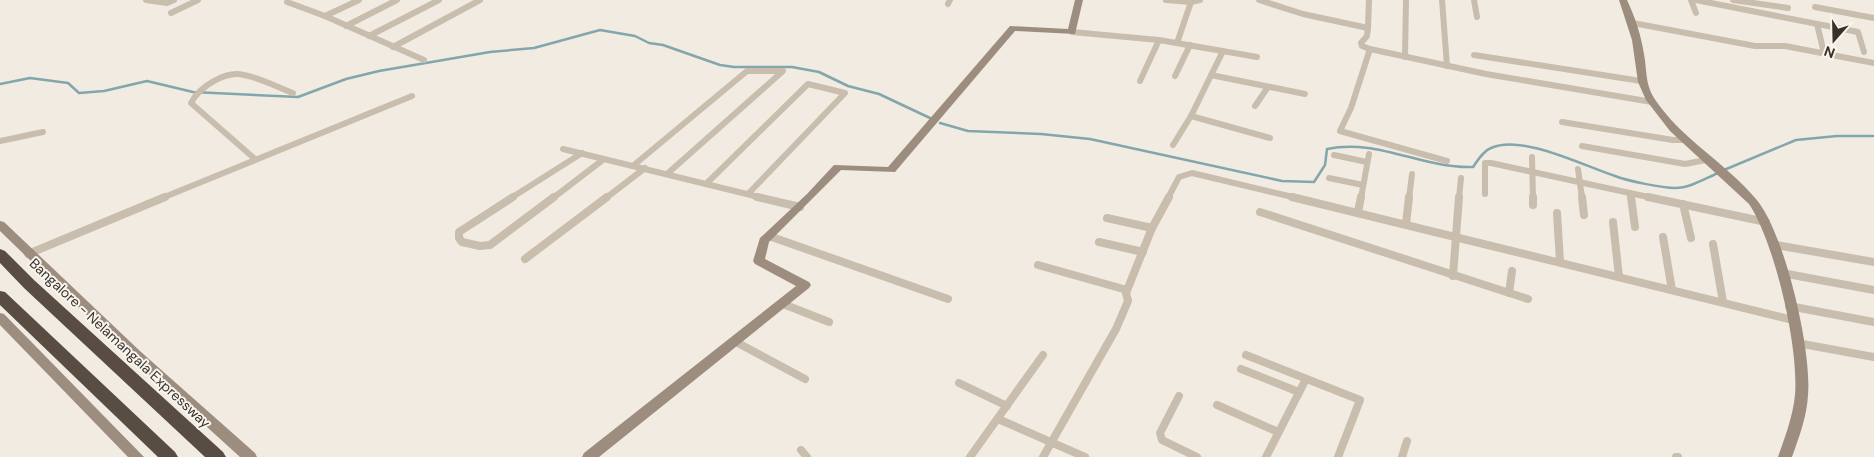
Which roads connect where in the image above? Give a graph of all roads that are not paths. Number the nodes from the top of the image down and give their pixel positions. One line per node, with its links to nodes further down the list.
1 (146, 0): 2 (street)
2 (174, 0)
3 (198, 0): 25 (street)
4 (291, 0): 28 (street)
5 (359, 0): 28 (street)
6 (397, 0): 33 (street)
7 (439, 0): 36 (street)
8 (480, 0): 40 (street)
9 (1079, 0): 35 (street)
10 (1166, 0): 22 (street)
11 (1200, 0): 22 (street)
12 (1259, 0): 34 (street)
13 (1369, 0): 34 (street)
14 (1406, 0): 47 (street)
15 (1442, 0): 50 (street)
16 (1474, 0): 29 (street)
17 (1623, 0): 31 (street)
18 (1691, 0): 26 (street)
19 (1696, 0): 32 (street)
20 (1733, 0): 24 (street)
21 (1813, 0): 23 (street)
22 (1191, 2): 38 (street)
23 (1815, 7): 27 (street); 30 (street)
24 (1788, 8)
25 (171, 13)
26 (1696, 14)
27 (1815, 15)
28 (325, 16): 33 (street)
29 (1477, 17)
30 (1874, 18)
31 (1633, 23): 44 (street); 54 (street)
32 (1817, 24): 43 (street); 44 (street)
33 (346, 26): 36 (street)
34 (1368, 28): 41 (street)
35 (1072, 32): 37 (street); 95 (street)
36 (369, 36): 40 (street)
37 (1159, 40): 38 (street); 53 (street)
38 (1177, 43): 39 (street)
39 (1190, 45): 42 (street); 52 (street)
40 (392, 47): 48 (street)
41 (1370, 50): 47 (street); 76 (street)
42 (1223, 51): 46 (street); 51 (street)
43 (1864, 52)
44 (1824, 53): 49 (street)
45 (1474, 55): 54 (street)
46 (1257, 57)
47 (1405, 57): 50 (street)
48 (424, 60)
49 (1874, 63)
50 (1447, 66): 59 (street)
51 (1211, 75): 55 (street); 61 (street)
52 (1175, 76)
53 (1140, 81)
54 (1641, 81): 59 (street)
55 (1268, 87): 57 (street); 60 (street)
56 (293, 93): 74 (street)
57 (1305, 94)
58 (412, 96): 74 (street)
59 (1652, 102): 65 (street)
60 (1255, 106)
61 (1191, 116): 64 (street); 67 (street)
62 (1562, 122): 65 (street)
63 (43, 132): 66 (street)
64 (1270, 138)
65 (1685, 140): 77 (street)
66 (0, 141)
67 (1173, 145)
68 (1582, 146): 77 (street)
69 (563, 149): 70 (street)
70 (582, 153): 75 (street); 75 (street)
71 (1368, 154): 78 (street)
72 (1334, 155): 78 (street)
73 (1532, 157): 82 (street)
74 (256, 159): 116 (street)
75 (604, 159): 79 (street)
76 (1447, 161)
77 (1707, 161): 102 (street)
78 (1367, 162): 89 (street)
79 (634, 165): 80 (street); 83 (street)
80 (646, 168): 83 (street); 117 (street)
81 (1578, 170): 87 (street)
82 (1533, 172): 87 (street); 92 (street); 94 (street)
83 (667, 174): 88 (street)
84 (1412, 174): 103 (street)
85 (1329, 178): 89 (street)
86 (1461, 178): 108 (street)
87 (1579, 182): 90 (street); 99 (street)
88 (706, 184): 91 (street); 91 (street)
89 (1363, 185): 97 (street)
90 (1630, 193): 93 (street); 105 (street)
91 (748, 194): 95 (street)
92 (1485, 194)
93 (1683, 204): 102 (street); 110 (street)
94 (1533, 205)
95 (800, 207): 107 (street)
96 (1260, 212): 123 (street)
97 (1358, 212): 103 (street); 106 (street)
98 (1557, 213): 118 (street)
99 (1584, 215)
100 (1107, 218): 106 (street)
101 (1613, 222): 124 (street)
102 (1766, 222): 113 (street)
103 (1406, 224): 108 (street)
104 (0, 225): 116 (street)
105 (1635, 227)
106 (1152, 228): 114 (street)
107 (769, 236): 130 (street); 133 (street)
108 (1457, 237): 118 (street); 123 (street)
109 (1663, 237): 126 (street)
110 (1691, 238)
111 (1099, 242): 114 (street)
112 (1714, 244): 132 (street)
113 (1776, 245): 119 (street); 122 (street)
114 (1143, 252): 125 (street)
115 (0, 254): 158 (highway, Bangalore - Nelamangala Expressway)
116 (28, 254): 159 (street)
117 (525, 259)
118 (1560, 262): 124 (street)
119 (1874, 262)
120 (1038, 265): 125 (street)
121 (1512, 271): 128 (street)
122 (1782, 273): 127 (street); 134 (street)
123 (1453, 276): 128 (street)
124 (1619, 277): 126 (street)
125 (1128, 290): 155 (street)
126 (1672, 290): 132 (street)
127 (1874, 290)
128 (1509, 293): 131 (street)
129 (0, 296): 157 (highway)
130 (948, 299)
131 (1528, 299)
132 (1723, 302): 136 (street)
133 (783, 304): 137 (street); 139 (street)
134 (1790, 306): 136 (street); 138 (street)
135 (0, 317): 156 (street)
136 (1793, 320): 140 (street)
137 (829, 322)
138 (1874, 322)
139 (736, 342): 145 (street); 160 (street)
140 (1796, 343): 143 (street); 168 (street)
141 (1246, 355): 146 (street)
142 (1043, 356): 151 (street)
143 (1874, 357)
144 (1241, 369): 148 (street)
145 (804, 379)
146 (1306, 379): 148 (street); 166 (street)
147 (959, 383): 151 (street)
148 (1299, 392): 153 (street)
149 (1179, 396): 164 (street)
150 (1217, 404): 153 (street)
151 (1007, 406): 152 (street)
152 (998, 419): 155 (street); 161 (street)
153 (1278, 432): 165 (street)
154 (1407, 442): 167 (street)
155 (1053, 443): 162 (street); 163 (street)
156 (137, 457)
157 (169, 457)
158 (217, 457)
159 (250, 457)
160 (589, 457)
161 (970, 457)
162 (1043, 457)
163 (1085, 457)
164 (1197, 457)
165 (1266, 457)
166 (1338, 457)
167 (1402, 457)
168 (1785, 457)

